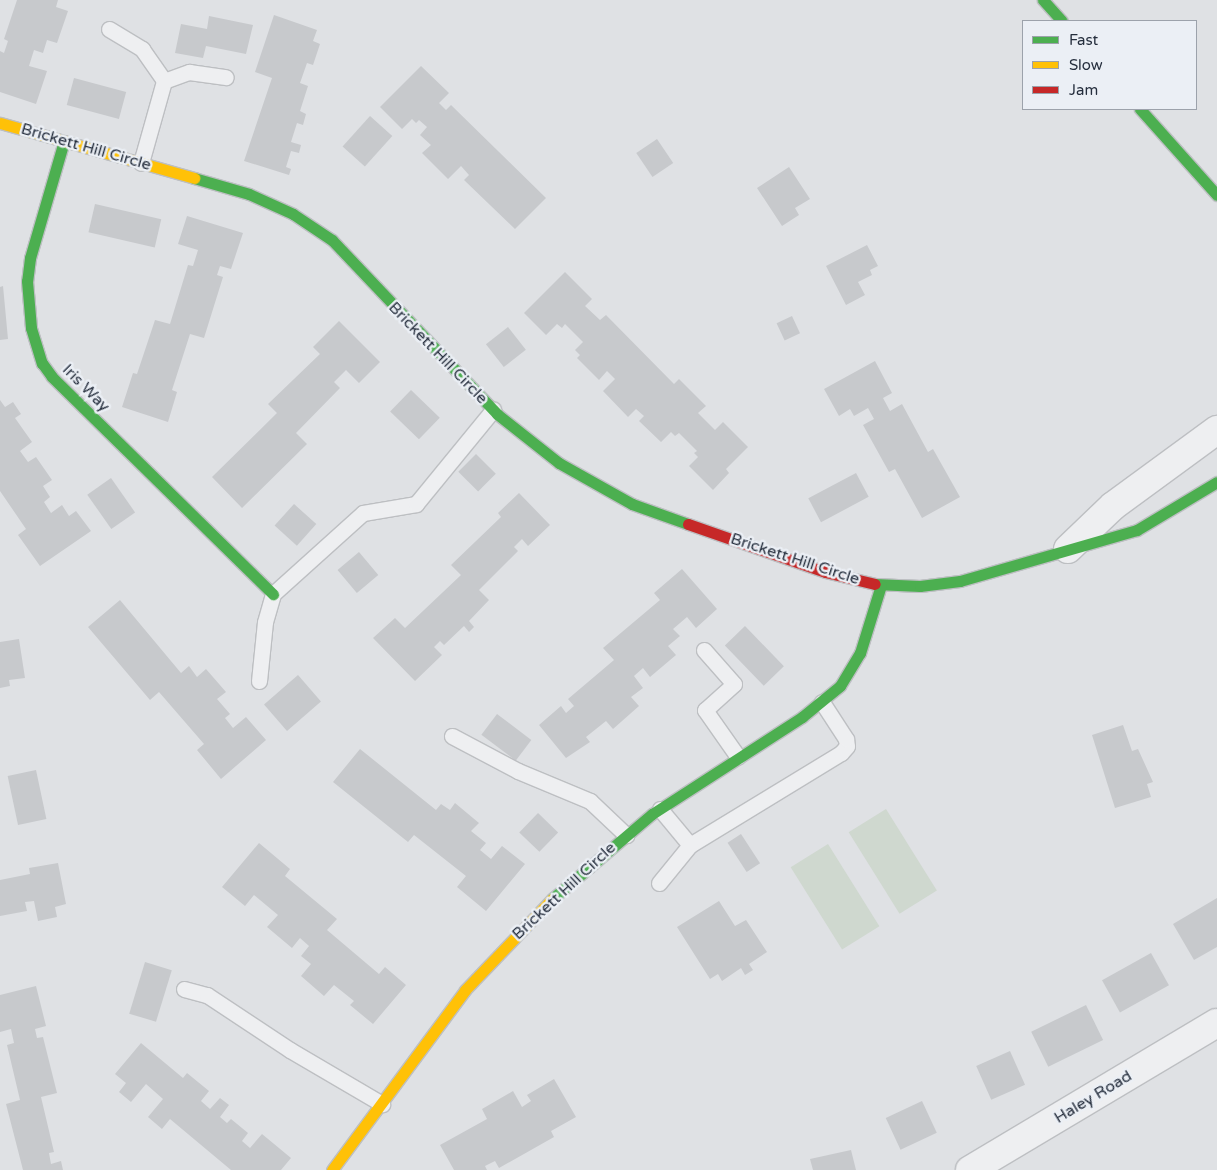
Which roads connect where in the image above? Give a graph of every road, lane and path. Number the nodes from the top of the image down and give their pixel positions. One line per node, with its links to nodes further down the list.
1 (1043, 0): 2 (street)
2 (1061, 20)
3 (109, 29): 5 (lane)
4 (226, 77): 5 (lane)
5 (164, 81): 9 (lane)
6 (1141, 110): 10 (street)
7 (0, 123): 8 (street, Brickett Hill Circle)
8 (64, 141): 9 (street, Brickett Hill Circle); 16 (street, Iris Way)
9 (141, 163): 11 (street, Brickett Hill Circle)
10 (1217, 195)
11 (493, 410): 15 (street, Brickett Hill Circle); 16 (lane)
12 (1217, 430): 14 (street, Brickett Hill Circle)
13 (1217, 482): 14 (street, Brickett Hill Circle)
14 (1068, 549): 15 (street, Brickett Hill Circle)
15 (880, 585): 19 (street, Brickett Hill Circle)
16 (273, 594): 18 (lane)
17 (704, 650): 21 (lane)
18 (259, 681)
19 (822, 702): 21 (street, Brickett Hill Circle); 24 (lane)
20 (452, 736): 23 (lane)
21 (738, 757): 22 (street, Brickett Hill Circle)
22 (660, 809): 23 (street, Brickett Hill Circle); 24 (lane)
23 (626, 835): 28 (street, Brickett Hill Circle)
24 (690, 845): 25 (lane)
25 (659, 883)
26 (184, 989): 28 (lane)
27 (1217, 1023): 30 (street, Haley Road)
28 (382, 1104): 29 (street, Brickett Hill Circle)
29 (332, 1170)
30 (970, 1170)

